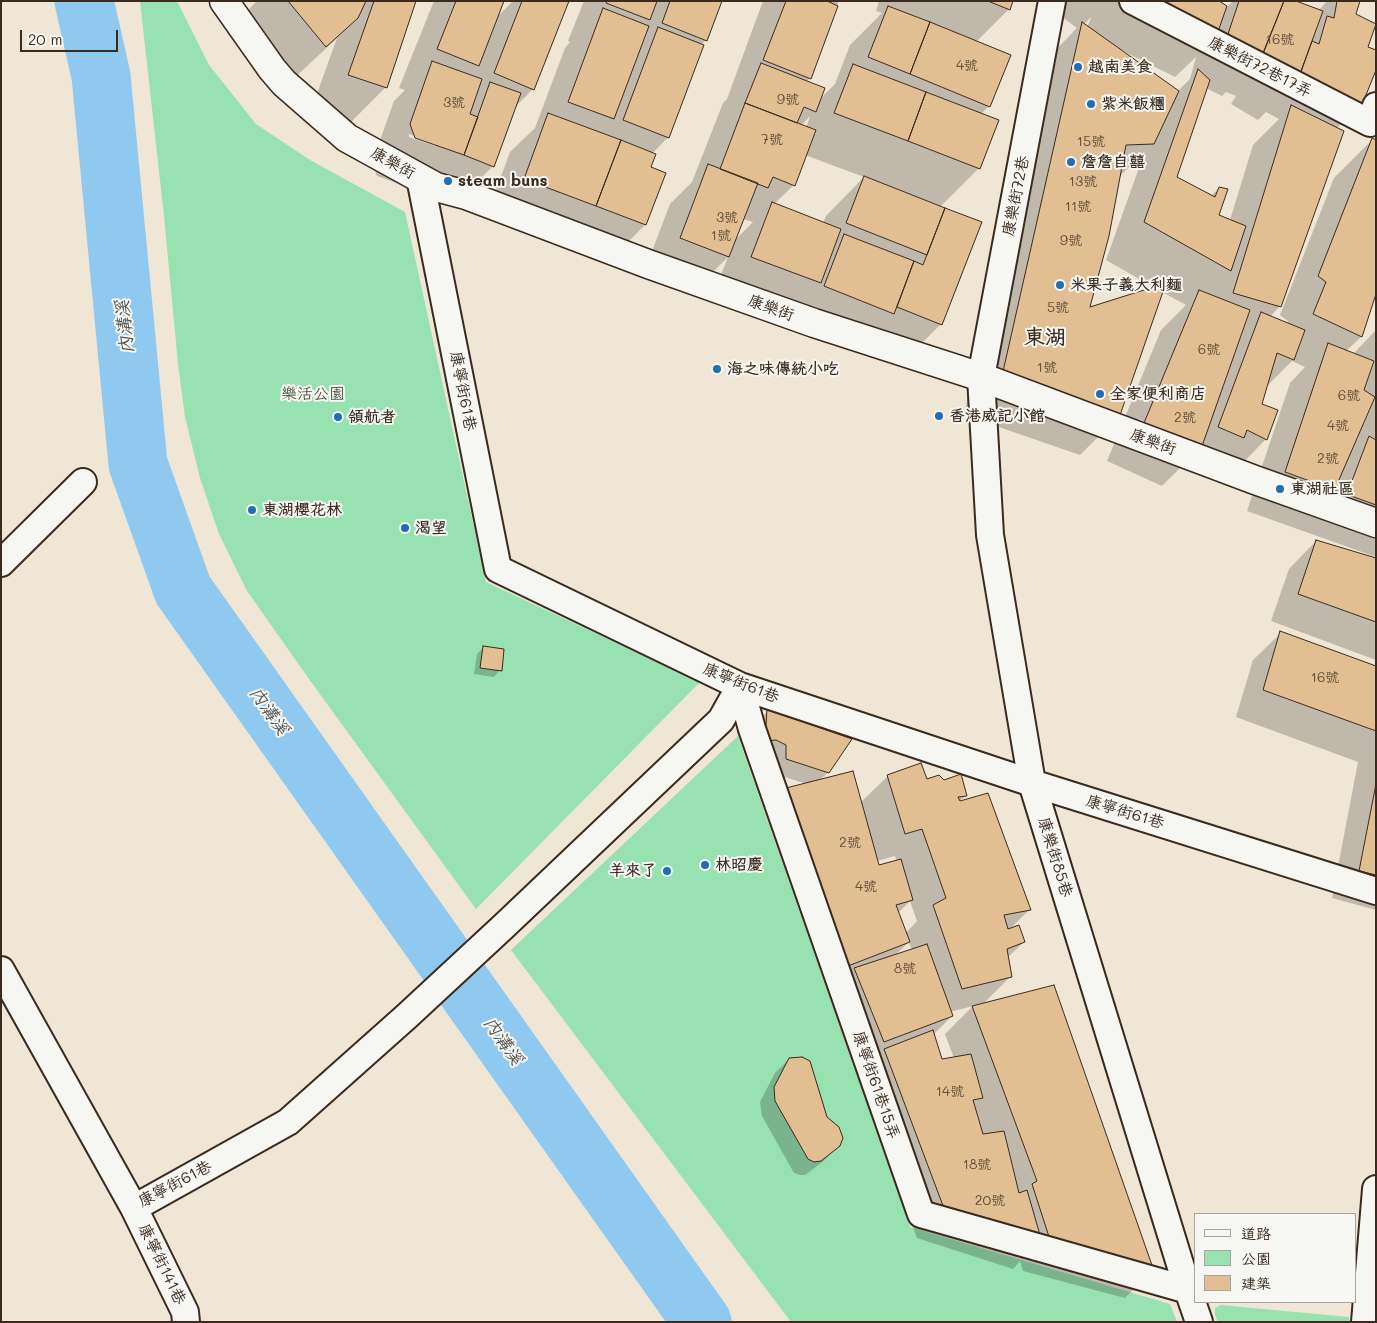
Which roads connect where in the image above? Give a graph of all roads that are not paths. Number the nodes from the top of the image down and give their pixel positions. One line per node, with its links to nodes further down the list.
1 (224, 1): 5 (street, 康樂街)
2 (1133, 1): 4 (street, 康樂街72巷17弄)
3 (1052, 8): 6 (street, 康樂街72巷)
4 (1373, 115)
5 (420, 178): 6 (street, 康樂街); 10 (street, 康寧街61巷)
6 (981, 377): 8 (street, 康樂街); 11 (street, 康樂街85巷)
7 (83, 482): 9 (street)
8 (1376, 524)
9 (1, 563)
10 (740, 686): 11 (street, 康寧街61巷); 15 (street, 康寧街61巷); 16 (street, 康寧街61巷15弄)
11 (1032, 782): 12 (street, 康寧街61巷); 16 (street, 康樂街85巷)
12 (1376, 891)
13 (1, 970): 15 (street, 康寧街61巷)
14 (1376, 1189): 18 (street)
15 (134, 1208): 19 (street, 康寧街141巷)
16 (1192, 1290)
17 (1195, 1303): 20 (street, 康樂街85巷)
18 (1362, 1308)
19 (186, 1322)
20 (1199, 1322)

